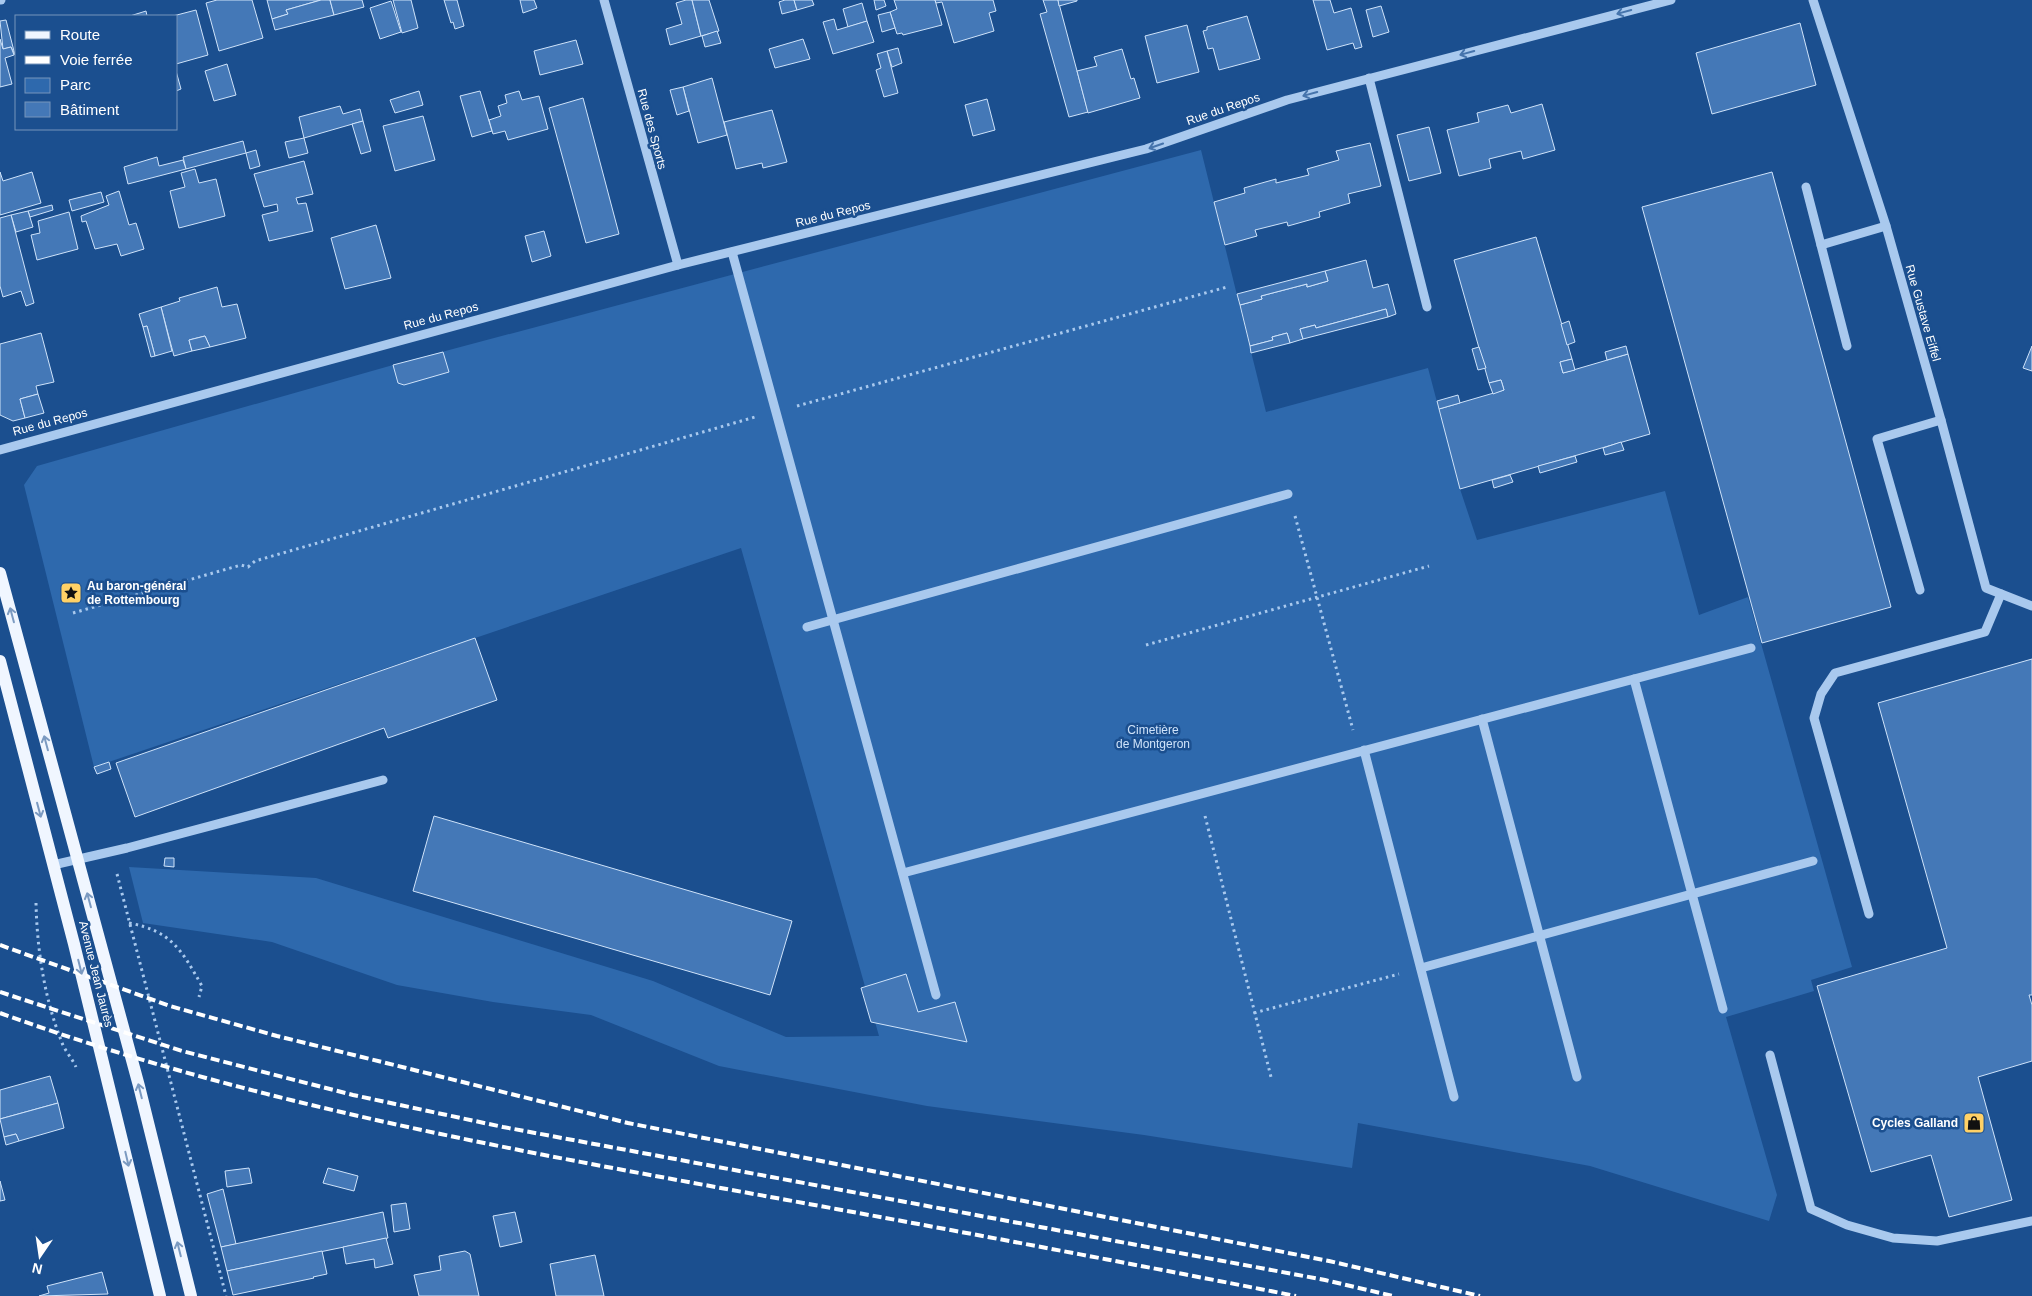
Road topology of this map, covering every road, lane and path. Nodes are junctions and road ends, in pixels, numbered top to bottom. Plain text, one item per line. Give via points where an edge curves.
1 (604, 0) edge
2 (1671, 0) edge
3 (1813, 0) edge
4 (1369, 78) junction
5 (1806, 186) dead end
6 (1886, 226) junction
7 (1821, 245) junction
8 (732, 252) junction
9 (678, 265) junction
10 (1227, 287) dead end
11 (1427, 307) dead end
12 (1847, 346) dead end
13 (777, 411) junction
14 (1941, 420) junction
15 (0, 450) edge
16 (1288, 494) joint
17 (1429, 566) dead end
18 (0, 573) edge
19 (1920, 590) dead end
20 (2002, 594) junction
21 (1317, 597) junction
22 (2032, 606) edge
23 (73, 613) dead end
24 (834, 619) junction
25 (807, 627) dead end
26 (1146, 645) dead end
27 (1751, 648) dead end
28 (0, 661) edge
29 (1634, 679) junction
30 (1482, 719) junction
31 (1364, 750) junction
32 (383, 780) dead end
33 (1200, 794) junction
34 (111, 852) junction
35 (77, 858) junction
36 (1813, 861) dead end
37 (53, 865) junction
38 (903, 873) junction
39 (1692, 894) junction
40 (1869, 914) dead end
41 (130, 923) junction
42 (1540, 936) junction
43 (1421, 968) junction
44 (936, 995) dead end
45 (199, 997) dead end
46 (1723, 1009) dead end
47 (1254, 1013) junction
48 (1770, 1055) dead end
49 (1271, 1077) dead end
50 (1577, 1077) dead end
51 (1454, 1097) dead end
52 (2032, 1221) edge
53 (160, 1296) edge
54 (191, 1296) edge
55 (226, 1296) edge

1 - 9 street, Rue des Sports
2 -> 4 street, Rue du Repos
3 - 6 street, Rue Gustave Eiffel
4 -> 8 street, Rue du Repos via 1287,100 1146,149
4 - 11 street
5 - 7 street
6 - 7 street
6 - 14 street, Rue Gustave Eiffel
7 - 12 street
8 - 9 street, Rue du Repos
8 - 13 street
9 - 15 street, Rue du Repos
10 - 13 path
13 - 23 path via 255,561 248,567 241,565
13 - 24 street
14 - 19 street via 1877,438
14 - 20 street, Rue Gustave Eiffel via 1986,588
16 - 21 path
16 - 24 street
17 - 21 path
35 -> 18 main road
20 - 22 street, Rue Gustave Eiffel
20 - 40 street via 1986,632 1835,673 1822,694 1814,718
21 - 26 path
21 - 31 path via 1354,735
24 - 25 street
24 - 38 street
27 - 29 street
28 -> 37 main road, Avenue Jean Jaurès
29 - 30 street
29 - 39 street
30 - 31 street
30 - 42 street
31 - 33 street
31 - 43 street
32 - 34 street
33 - 38 street
33 - 47 path
34 - 35 street
34 - 41 path
35 - 37 street
54 -> 35 main road via 139,1086
36 - 39 street
37 -> 53 main road, Avenue Jean Jaurès
38 - 44 street
39 - 42 street
39 - 46 street
41 - 45 path via 150,927 180,948 202,986
41 - 55 path
42 - 43 street
42 - 50 street
43 - 47 path
43 - 51 street
47 - 49 path
48 - 52 street via 1811,1209 1847,1225 1894,1238 1938,1242

